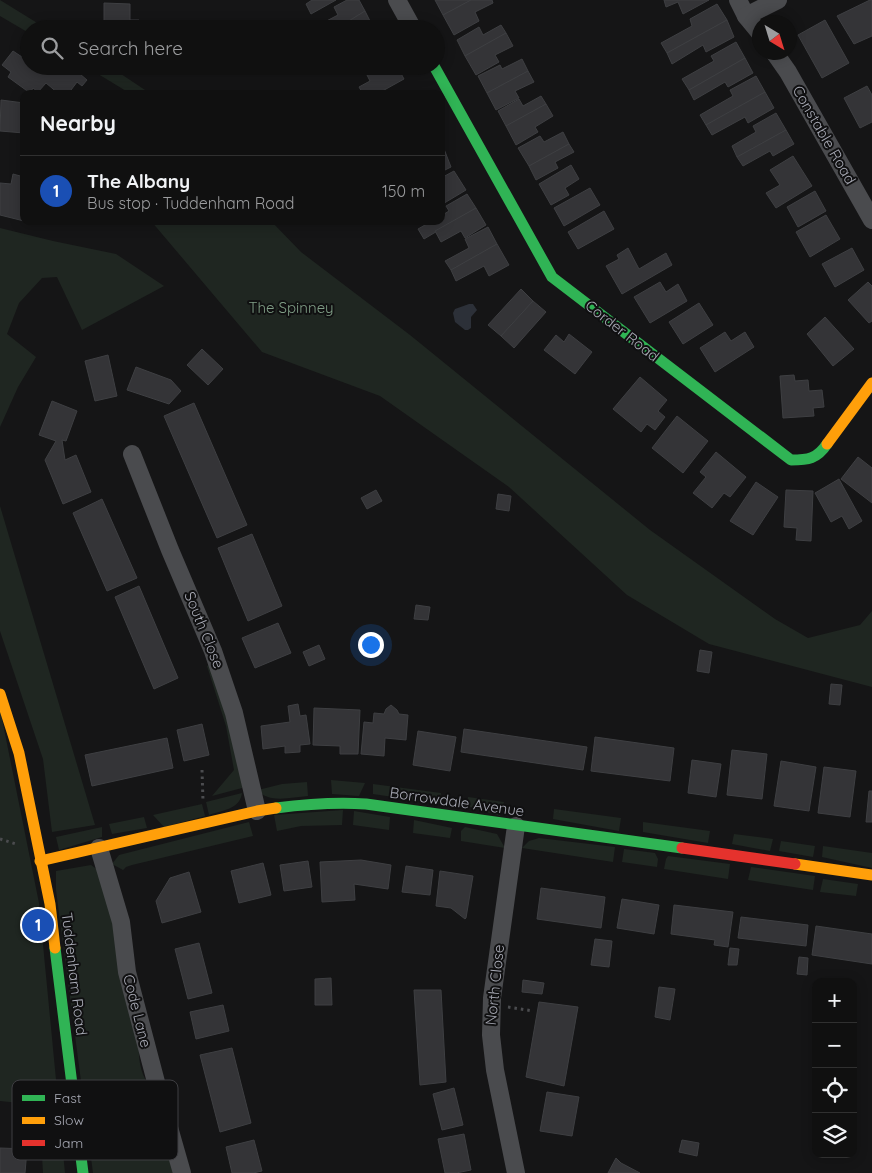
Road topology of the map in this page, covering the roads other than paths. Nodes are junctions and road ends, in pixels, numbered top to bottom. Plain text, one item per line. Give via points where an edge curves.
1 (397, 0) edge
2 (738, 0) edge
3 (778, 0) edge
4 (746, 16) junction
5 (408, 20) edge
6 (752, 24) edge
7 (780, 60) edge
8 (439, 75) edge
9 (872, 220) edge
10 (872, 383) edge
11 (132, 454) dead end
12 (0, 694) edge
13 (257, 811) junction
14 (516, 826) junction
15 (99, 848) junction
16 (40, 861) junction
17 (872, 876) edge
18 (72, 1080) edge
19 (156, 1080) edge
20 (178, 1159) edge
21 (82, 1160) edge
22 (84, 1173) edge
23 (182, 1173) edge
24 (516, 1173) edge

1 - 5 street
2 - 4 street
3 - 4 street
4 - 6 street
7 - 9 street, Constable Road
8 - 10 street, Corder Road via 552,277 791,460 809,460 824,449
11 - 13 street, South Close via 214,651 234,713
12 - 16 street, Tuddenham Road via 19,752
13 - 14 street, Borrowdale Avenue via 312,803 347,803
13 - 15 street, Borrowdale Avenue
14 - 17 street, Borrowdale Avenue
14 - 24 street, North Close via 492,998 490,1035
15 - 16 street, Borrowdale Avenue
15 - 19 street, Code Lane via 121,922 127,972
16 - 18 street, Tuddenham Road via 50,904
20 - 23 street, Code Lane
21 - 22 street, Tuddenham Road

